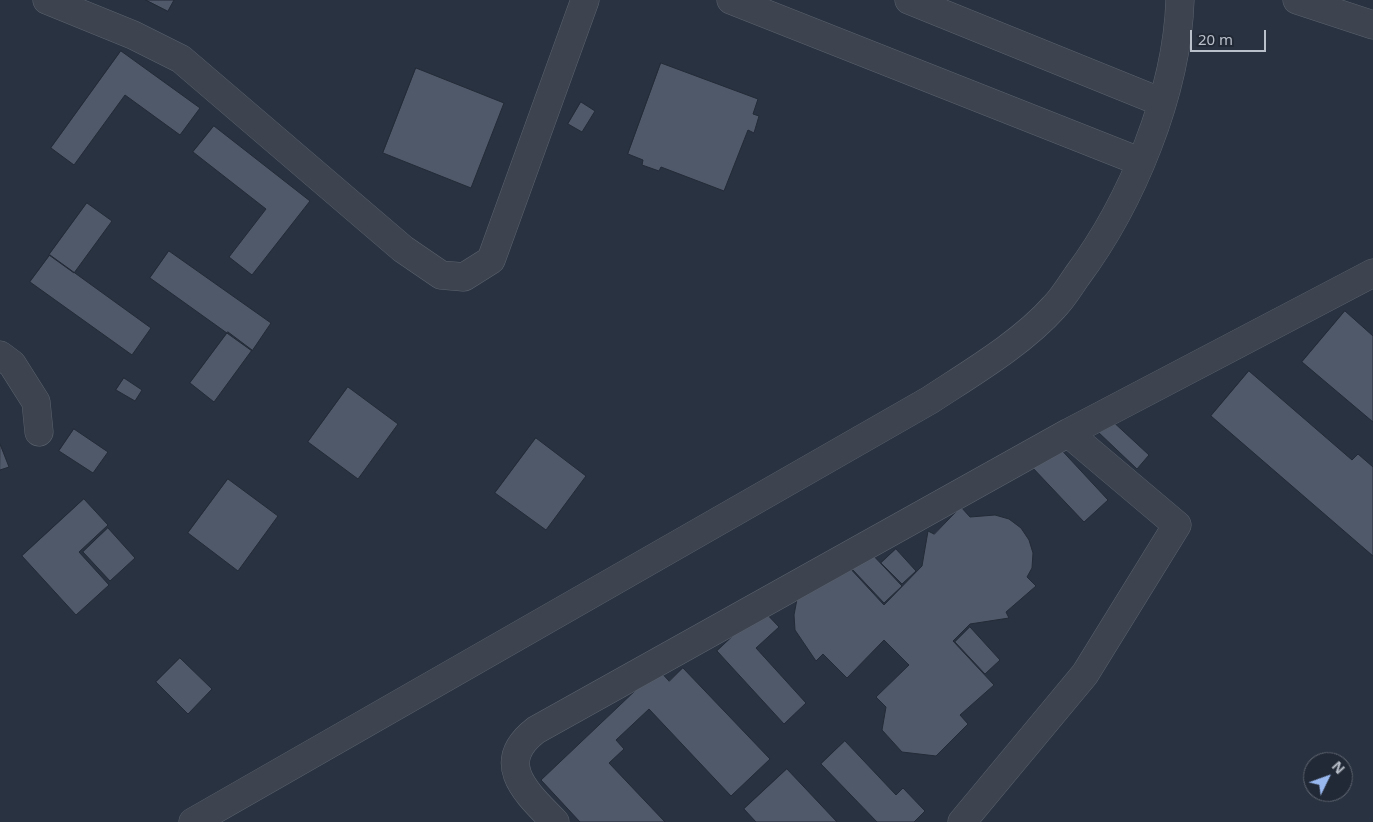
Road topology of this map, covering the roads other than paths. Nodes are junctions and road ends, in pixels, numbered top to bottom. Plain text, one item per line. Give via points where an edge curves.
1 (47, 0) edge
2 (585, 0) edge
3 (731, 0) edge
4 (909, 0) edge
5 (1180, 0) edge
6 (1297, 0) edge
7 (1373, 25) edge
8 (1161, 102) junction
9 (1141, 162) junction
10 (1373, 273) edge
11 (0, 355) edge
12 (39, 432) dead end
13 (1068, 433) junction
14 (193, 822) edge
15 (555, 822) edge
16 (962, 822) edge

1 - 2 street via 133,35 181,59 403,249 441,275 464,277 491,260
3 - 9 street
4 - 8 street
5 - 8 street via 1179,27
6 - 7 street
8 - 9 street
9 - 14 street via 1135,181 1099,246 1060,300 1001,353 930,400
10 - 13 street
11 - 12 street via 12,364 36,402
13 - 15 street via 536,730 519,748 516,774 521,786
13 - 16 street via 1177,525 1085,674

